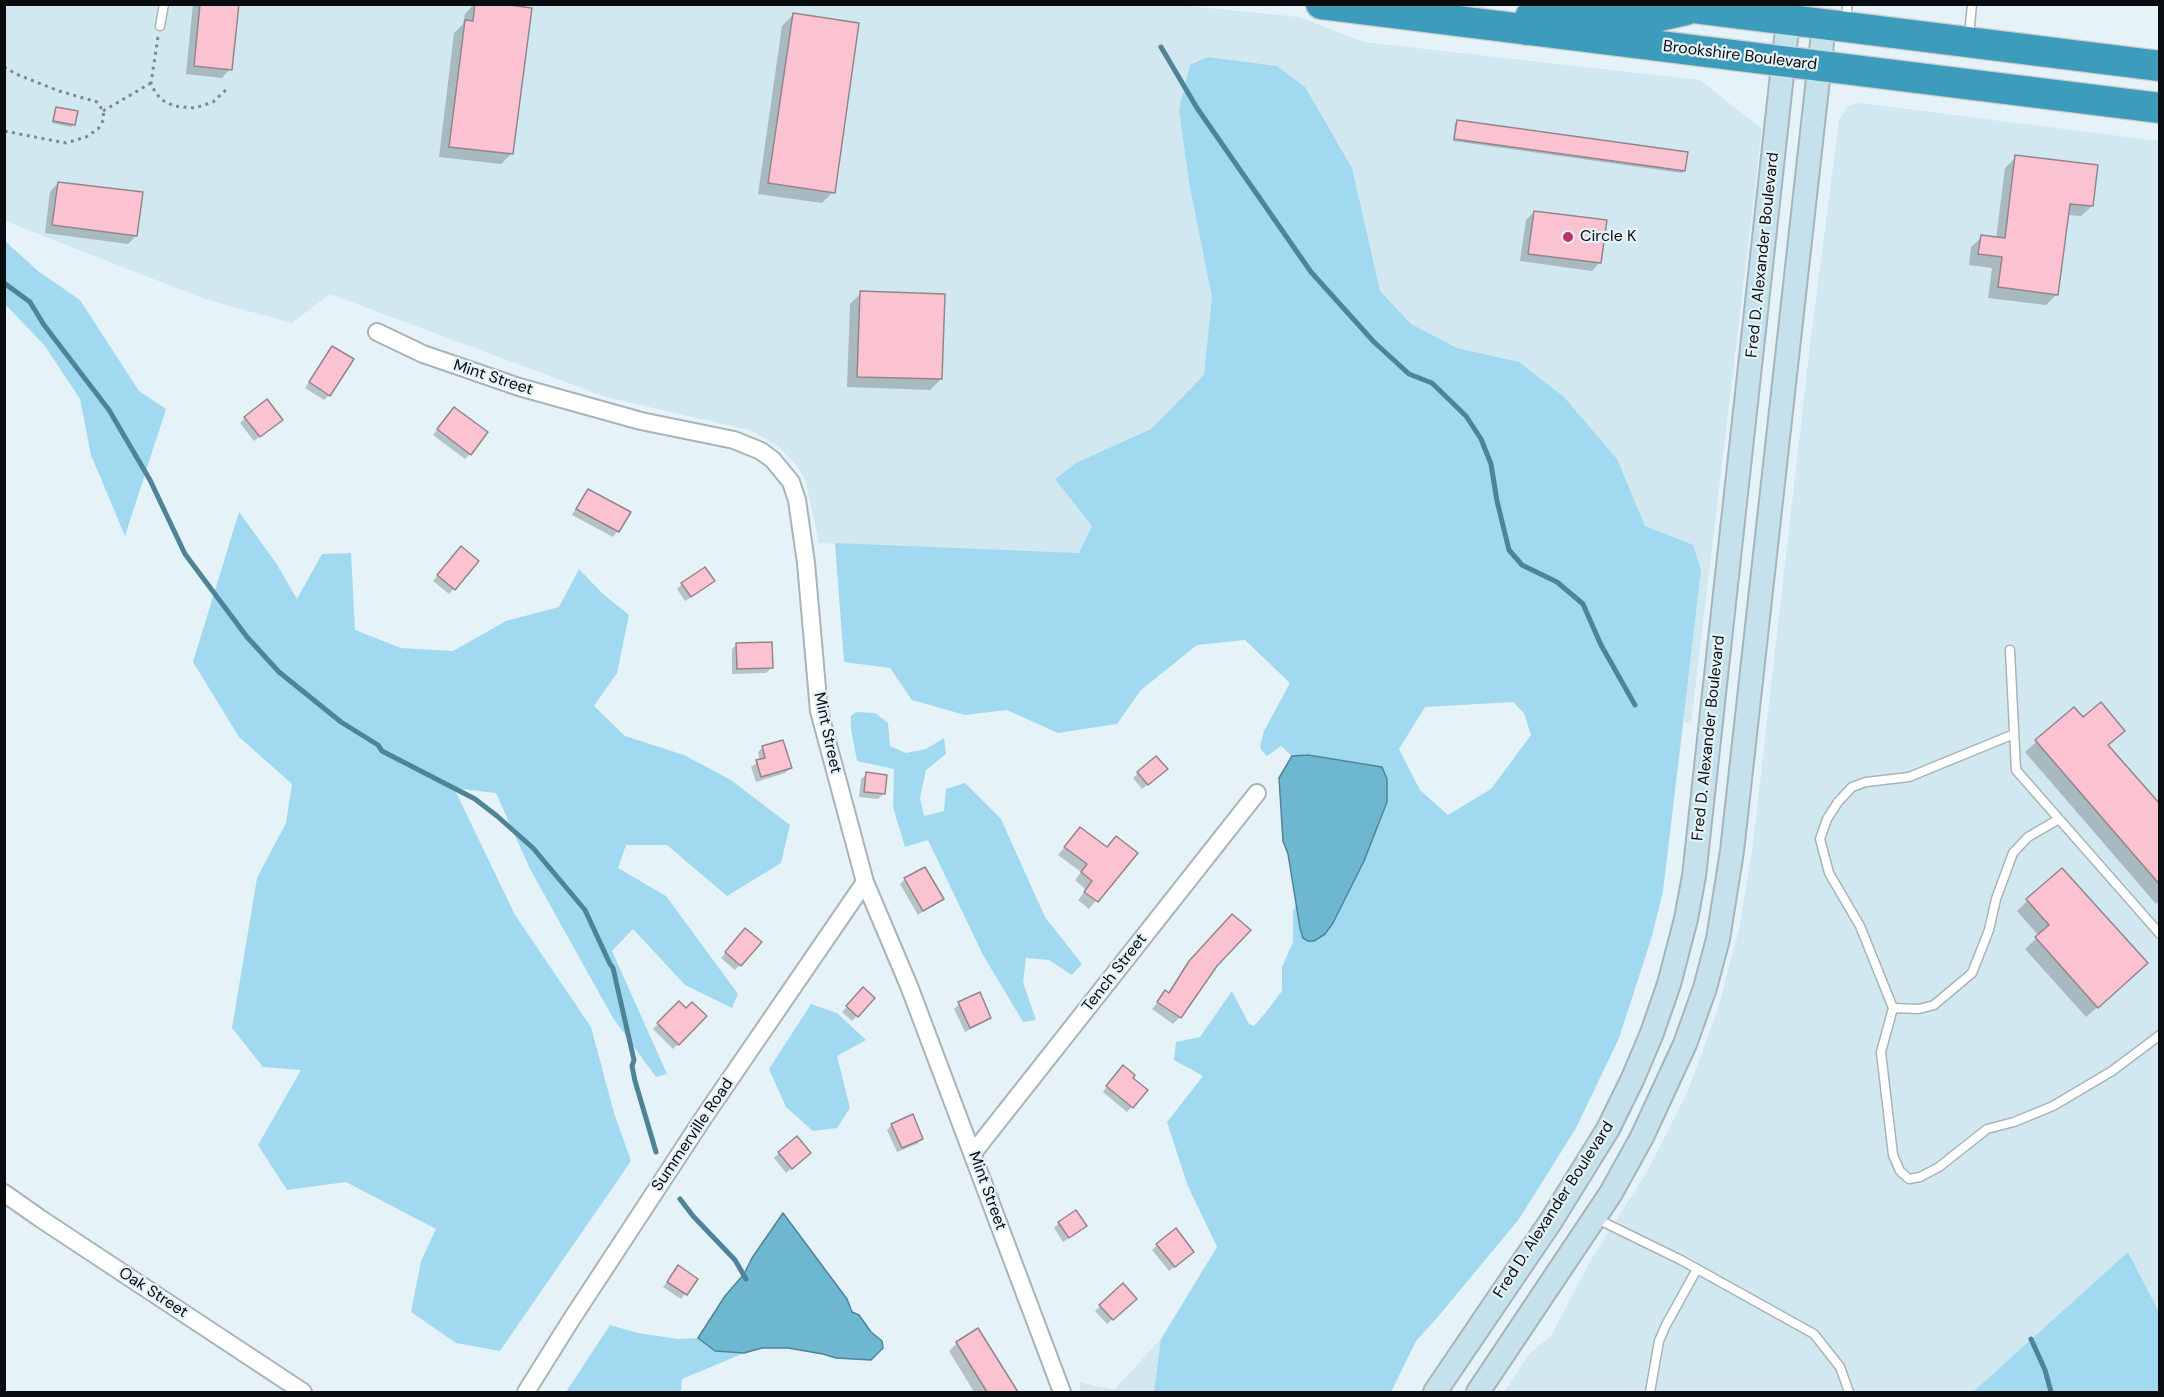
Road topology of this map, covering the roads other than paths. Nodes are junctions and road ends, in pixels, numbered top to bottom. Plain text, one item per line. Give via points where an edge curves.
1 (164, 4) edge
2 (1321, 4) edge
3 (1662, 4) edge
4 (1972, 4) edge
5 (1695, 9) junction
6 (1839, 19) edge
7 (1788, 20) junction
8 (160, 26) road end
9 (1526, 30) junction
10 (1969, 43) junction
11 (1784, 61) junction
12 (1819, 65) junction
13 (2160, 66) edge
14 (2160, 94) edge
15 (2080, 98) junction
16 (2160, 108) edge
17 (377, 332) dead end
18 (2010, 650) dead end
19 (2014, 734) junction
20 (1257, 793) dead end
21 (2059, 819) junction
22 (865, 882) junction
23 (2160, 934) edge
24 (1893, 1008) junction
25 (2160, 1035) edge
26 (973, 1153) junction
27 (4, 1193) edge
28 (1594, 1218) junction
29 (1696, 1269) junction
30 (1468, 1342) junction
31 (1498, 1361) junction
32 (303, 1392) edge
33 (526, 1392) edge
34 (1062, 1392) edge
35 (1435, 1392) edge
36 (1478, 1392) edge
37 (1650, 1392) edge
38 (1849, 1392) edge

1 - 8 lane
2 - 9 highway, Brookshire Boulevard
3 - 5 highway
4 - 10 lane
5 - 7 highway
5 - 9 highway via 1646,19 1588,9 1543,7 1530,17
6 - 7 highway
6 - 10 highway
6 - 12 main road, Fred D. Alexander Boulevard
7 - 11 main road, Fred D. Alexander Boulevard
9 - 11 highway, Brookshire Boulevard
10 - 13 highway
11 - 12 highway, Brookshire Boulevard
11 - 30 main road, Fred D. Alexander Boulevard via 1694,876 1686,919 1652,1033 1608,1130
12 - 15 highway, Brookshire Boulevard
12 - 28 main road, Fred D. Alexander Boulevard via 1725,902 1705,988 1685,1044 1642,1137
14 - 15 highway
15 - 16 highway, Brookshire Boulevard
17 - 22 street, Mint Street via 423,354 519,387 640,421 734,440 760,451 782,469 797,500 819,711
18 - 19 lane
19 - 21 lane via 2016,770
19 - 24 lane via 1909,777 1852,787 1827,819 1820,838 1829,873 1860,926
20 - 26 street, Tench Street
21 - 23 lane
21 - 24 lane via 2028,837 2013,853 1972,973 1934,1005
22 - 26 street, Mint Street
22 - 33 street, Summerville Road via 704,1117
24 - 25 lane via 1881,1052 1893,1155 1900,1171 1909,1179 1939,1167 1987,1130 2053,1106 2112,1071
26 - 34 street, Mint Street
27 - 32 street, Oak Street
28 - 29 lane
28 - 31 main road, Fred D. Alexander Boulevard
29 - 37 lane via 1659,1341
29 - 38 lane via 1814,1334 1840,1367
30 - 31 main road
30 - 35 main road, Fred D. Alexander Boulevard
31 - 36 main road, Fred D. Alexander Boulevard

